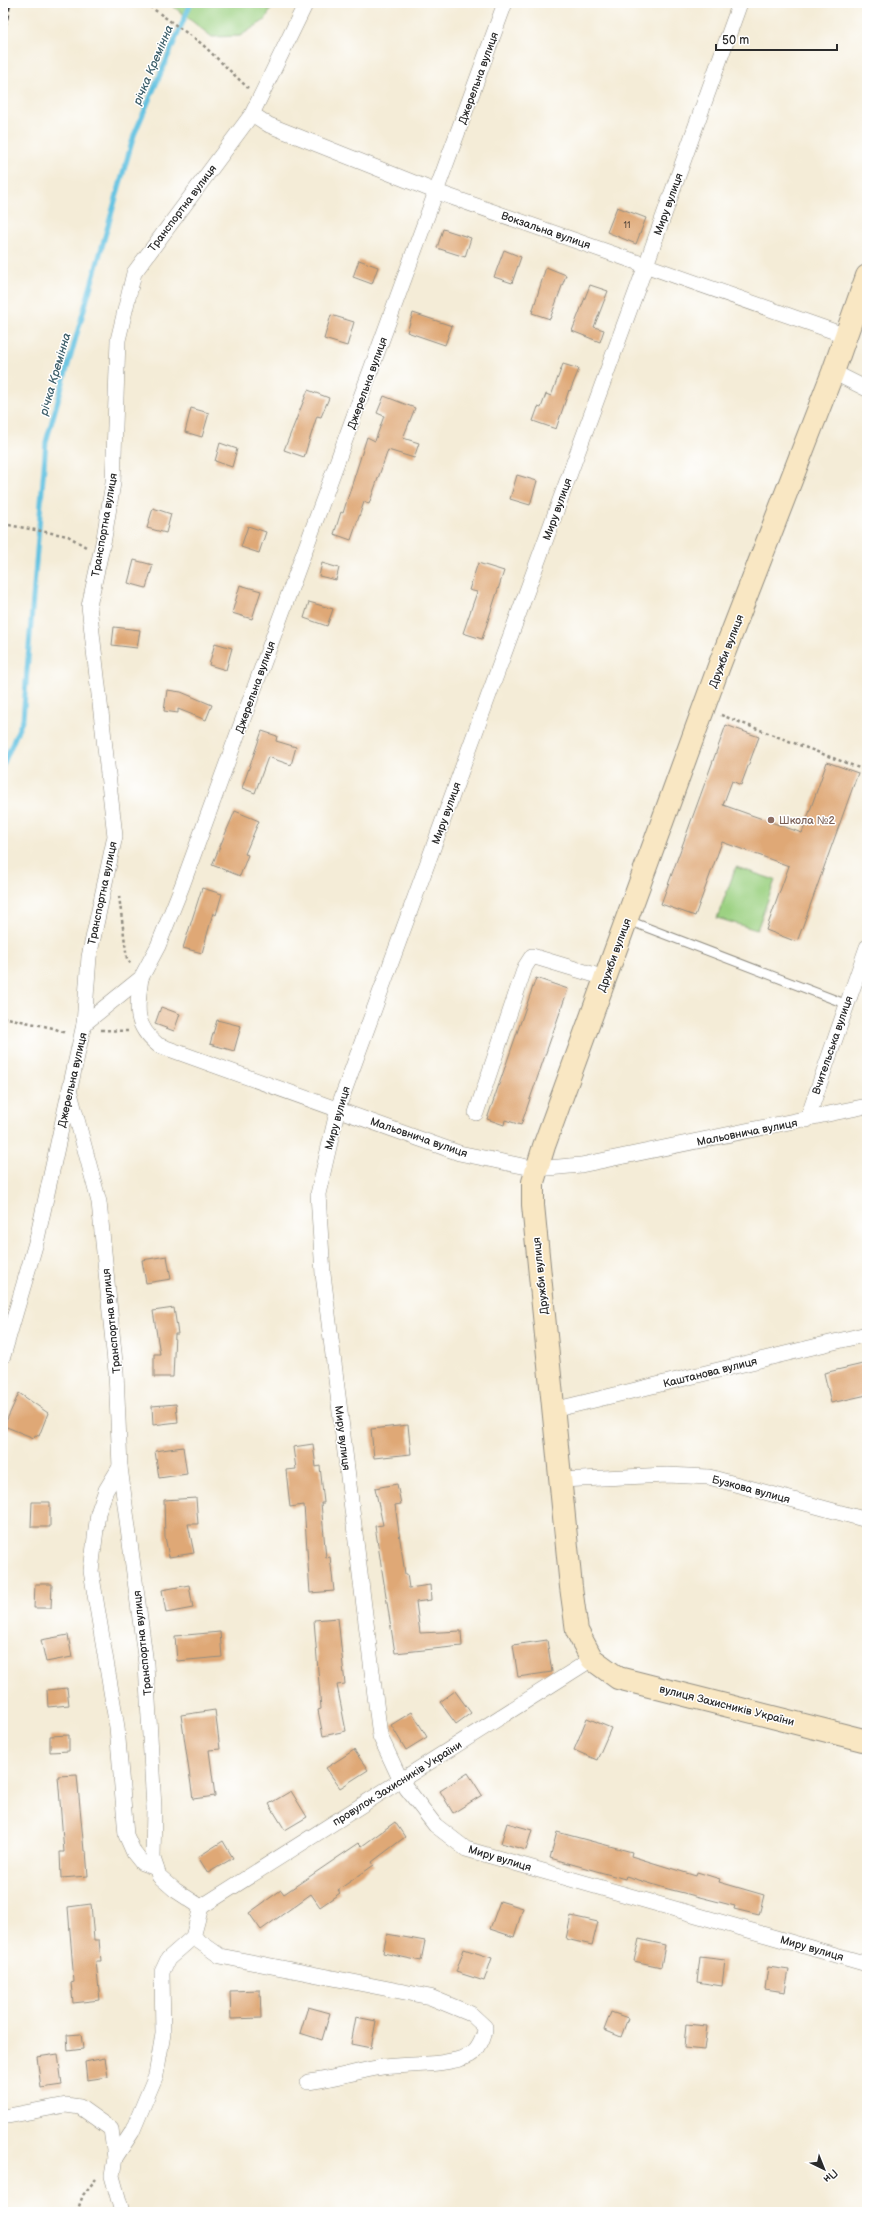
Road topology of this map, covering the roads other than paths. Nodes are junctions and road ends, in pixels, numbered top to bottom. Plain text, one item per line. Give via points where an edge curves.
1 (306, 3) edge
2 (505, 3) edge
3 (740, 3) edge
4 (252, 114) junction
5 (437, 192) junction
6 (646, 265) junction
7 (867, 276) edge
8 (844, 335) junction
9 (833, 372) junction
10 (867, 389) edge
11 (626, 920) junction
12 (867, 947) edge
13 (141, 978) junction
14 (605, 978) junction
15 (846, 1004) junction
16 (83, 1030) junction
17 (69, 1088) junction
18 (867, 1106) edge
19 (338, 1108) junction
20 (476, 1114) dead end
21 (806, 1120) junction
22 (537, 1169) junction
23 (867, 1334) edge
24 (3, 1356) edge
25 (553, 1410) junction
26 (120, 1468) junction
27 (560, 1480) junction
28 (867, 1520) edge
29 (592, 1660) junction
30 (867, 1741) edge
31 (402, 1781) junction
32 (156, 1868) junction
33 (201, 1907) junction
34 (193, 1936) junction
35 (867, 1964) edge
36 (308, 2082) dead end
37 (3, 2118) edge
38 (115, 2158) junction
39 (122, 2212) edge

1 - 4 street, Транспортна вулиця
2 - 5 street, Джерельна вулиця
3 - 6 street, Миру вулиця
4 - 5 street, Вокзальна вулиця via 269,125
4 - 16 street, Транспортна вулиця via 134,273 118,340 113,483 89,606 115,836 89,956
5 - 6 street, Вокзальна вулиця
5 - 13 street, Джерельна вулиця via 182,886 158,946
6 - 8 street, Вокзальна вулиця
6 - 19 street, Миру вулиця
7 - 8 street, Дружби вулиця
8 - 9 street, Дружби вулиця
9 - 10 street
9 - 11 street, Дружби вулиця
11 - 14 street, Дружби вулиця
11 - 15 lane
12 - 15 street, Вчительська вулиця
13 - 16 street, Джерельна вулиця
13 - 19 street, Мальовнича вулиця via 136,1009 147,1036 158,1045
14 - 20 street via 532,956 525,967
14 - 22 street, Дружби вулиця
15 - 21 street, Вчительська вулиця
16 - 17 street, Джерельна вулиця
17 - 24 street, Джерельна вулиця via 37,1239
17 - 26 street, Транспортна вулиця via 99,1202 116,1372
18 - 21 street, Мальовнича вулиця
19 - 22 street, Мальовнича вулиця via 459,1153
19 - 31 street, Миру вулиця via 318,1194 322,1274 380,1736
21 - 22 street, Мальовнича вулиця via 582,1166
22 - 25 street, Дружби вулиця via 533,1182 532,1205
23 - 25 street, Каштанова вулиця
25 - 27 street, Дружби вулиця
26 - 32 street, Транспортна вулиця via 146,1664 154,1808 153,1858
26 - 32 street via 106,1490 98,1513 91,1571 117,1727 126,1835 142,1863
27 - 28 street, Бузкова вулиця via 667,1475 709,1477
27 - 29 street, Дружби вулиця via 577,1631
29 - 30 street, вулиця Захисників України via 618,1678
29 - 31 street, провулок Захисників України
31 - 33 street, провулок Захисників України
31 - 35 street, Миру вулиця via 436,1825 466,1849
32 - 33 street, Транспортна вулиця via 164,1881
33 - 34 street
34 - 36 street via 220,1956 430,1998 471,2014 485,2027 485,2033 476,2051 469,2056 430,2064 380,2068
34 - 38 street via 168,1959 162,1972 163,2034 156,2075 132,2132
37 - 38 street via 66,2105 80,2107 111,2129
38 - 39 street via 112,2176

